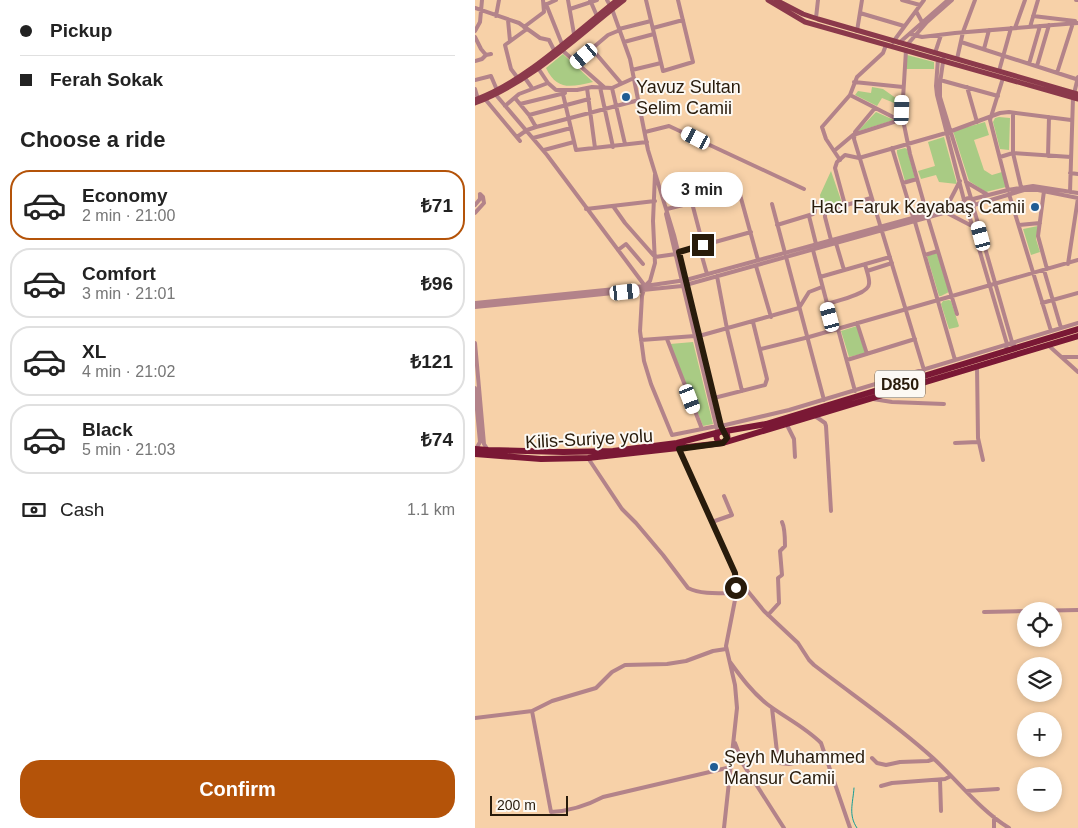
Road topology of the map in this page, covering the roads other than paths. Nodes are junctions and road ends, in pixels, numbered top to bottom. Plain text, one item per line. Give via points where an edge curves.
1 (482, 0) edge
2 (499, 0) edge
3 (556, 0) edge
4 (567, 0) edge
5 (597, 0) edge
6 (617, 0) edge
7 (624, 0) edge
8 (646, 0) edge
9 (678, 0) edge
10 (768, 0) edge
11 (776, 0) edge
12 (818, 0) edge
13 (862, 0) edge
14 (902, 0) edge
15 (924, 0) edge
16 (948, 0) edge
17 (952, 0) edge
18 (975, 0) edge
19 (1025, 0) edge
20 (1038, 0) edge
21 (591, 1) edge
22 (545, 3) edge
23 (610, 5) edge
24 (920, 5) junction
25 (475, 8) edge
26 (570, 9) junction
27 (482, 10) junction
28 (916, 11) junction
29 (860, 13) junction
30 (496, 16) junction
31 (597, 16) junction
32 (1033, 16) junction
33 (816, 18) junction
34 (508, 20) junction
35 (683, 20) junction
36 (651, 21) junction
37 (922, 22) junction
38 (1077, 22) edge
39 (1049, 25) junction
40 (904, 26) junction
41 (1040, 26) junction
42 (1030, 27) junction
43 (526, 28) junction
44 (653, 28) junction
45 (1013, 28) junction
46 (620, 30) junction
47 (989, 30) junction
48 (475, 31) edge
49 (857, 31) junction
50 (963, 32) junction
51 (575, 34) junction
52 (654, 34) junction
53 (913, 35) junction
54 (941, 35) junction
55 (475, 37) edge
56 (510, 41) junction
57 (624, 42) junction
58 (896, 42) junction
59 (961, 42) junction
60 (562, 44) junction
61 (886, 45) junction
62 (906, 48) junction
63 (592, 49) junction
64 (984, 49) junction
65 (554, 50) junction
66 (562, 50) junction
67 (491, 54) dead end
68 (486, 55) junction
69 (940, 56) junction
70 (1004, 56) junction
71 (957, 59) junction
72 (475, 61) edge
73 (576, 62) junction
74 (661, 64) junction
75 (1029, 64) junction
76 (1037, 66) junction
77 (538, 68) junction
78 (632, 70) junction
79 (999, 71) junction
80 (1057, 73) junction
81 (517, 78) junction
82 (525, 78) junction
83 (634, 78) junction
84 (1003, 78) junction
85 (1077, 78) edge
86 (475, 80) edge
87 (940, 80) junction
88 (548, 82) junction
89 (854, 82) junction
90 (621, 83) junction
91 (903, 87) junction
92 (967, 87) junction
93 (533, 88) junction
94 (587, 88) junction
95 (603, 88) junction
96 (612, 88) junction
97 (475, 89) edge
98 (496, 92) junction
99 (563, 92) junction
100 (850, 95) junction
101 (998, 96) junction
102 (1076, 96) edge
103 (515, 98) junction
104 (589, 99) junction
105 (476, 100) edge
106 (485, 100) junction
107 (639, 100) junction
108 (520, 104) junction
109 (567, 105) junction
110 (505, 106) junction
111 (617, 106) junction
112 (875, 108) junction
113 (606, 110) junction
114 (591, 112) junction
115 (1013, 113) junction
116 (529, 115) junction
117 (991, 117) junction
118 (1049, 117) junction
119 (569, 118) junction
120 (903, 119) junction
121 (1071, 120) junction
122 (977, 122) junction
123 (536, 127) junction
124 (571, 128) junction
125 (1071, 128) junction
126 (1078, 128) edge
127 (527, 130) junction
128 (645, 132) junction
129 (948, 132) junction
130 (853, 135) junction
131 (517, 137) junction
132 (533, 138) junction
133 (520, 141) dead end
134 (574, 142) junction
135 (647, 142) junction
136 (908, 143) junction
137 (625, 144) junction
138 (613, 147) junction
139 (595, 148) junction
140 (892, 148) junction
141 (543, 150) junction
142 (834, 151) junction
143 (1013, 153) junction
144 (1048, 156) junction
145 (1000, 157) junction
146 (1071, 157) junction
147 (859, 158) junction
148 (840, 160) junction
149 (655, 172) junction
150 (1070, 173) junction
151 (1078, 174) edge
152 (917, 179) junction
153 (959, 181) junction
154 (966, 182) junction
155 (903, 184) junction
156 (1021, 187) junction
157 (804, 189) dead end
158 (1043, 191) junction
159 (1009, 192) junction
160 (1070, 192) junction
161 (1078, 193) edge
162 (663, 195) junction
163 (988, 195) junction
164 (871, 198) junction
165 (1078, 198) edge
166 (972, 199) junction
167 (655, 201) junction
168 (815, 202) dead end
169 (692, 203) junction
170 (772, 204) dead end
171 (965, 204) junction
172 (475, 205) edge
173 (973, 205) junction
174 (613, 206) junction
175 (845, 206) junction
176 (587, 209) junction
177 (667, 209) junction
178 (946, 210) junction
179 (475, 213) edge
180 (809, 216) junction
181 (927, 216) junction
182 (914, 219) junction
183 (1040, 223) junction
184 (777, 225) junction
185 (1019, 225) junction
186 (972, 226) junction
187 (881, 228) junction
188 (751, 232) junction
189 (831, 240) junction
190 (836, 243) junction
191 (817, 244) junction
192 (701, 246) junction
193 (618, 250) junction
194 (813, 250) junction
195 (938, 251) junction
196 (677, 253) junction
197 (785, 255) junction
198 (925, 255) junction
199 (890, 256) junction
200 (655, 257) junction
201 (758, 260) junction
202 (1078, 260) edge
203 (643, 264) dead end
204 (865, 264) junction
205 (892, 264) junction
206 (1068, 264) junction
207 (756, 266) junction
208 (844, 270) junction
209 (1045, 270) junction
210 (867, 271) junction
211 (1034, 273) junction
212 (707, 274) junction
213 (717, 276) junction
214 (820, 277) junction
215 (684, 280) junction
216 (993, 285) junction
217 (685, 286) junction
218 (822, 287) junction
219 (644, 288) junction
220 (1078, 293) edge
221 (951, 297) junction
222 (938, 300) junction
223 (1053, 300) junction
224 (475, 302) edge
225 (1043, 303) junction
226 (827, 304) junction
227 (475, 307) edge
228 (799, 308) junction
229 (907, 310) junction
230 (957, 314) dead end
231 (771, 317) junction
232 (753, 322) junction
233 (857, 323) junction
234 (1078, 323) edge
235 (1061, 328) junction
236 (727, 329) junction
237 (836, 329) junction
238 (1078, 329) edge
239 (1051, 331) junction
240 (697, 336) junction
241 (1078, 336) edge
242 (807, 337) junction
243 (667, 339) junction
244 (915, 339) junction
245 (641, 340) junction
246 (475, 344) edge
247 (1007, 344) junction
248 (1014, 345) junction
249 (1048, 345) junction
250 (761, 349) junction
251 (1006, 352) junction
252 (867, 354) junction
253 (1062, 357) junction
254 (1078, 357) edge
255 (847, 360) junction
256 (955, 360) junction
257 (977, 366) junction
258 (923, 370) junction
259 (1078, 372) edge
260 (475, 388) edge
261 (742, 391) junction
262 (855, 391) junction
263 (714, 398) junction
264 (869, 398) junction
265 (824, 400) junction
266 (944, 404) dead end
267 (813, 415) junction
268 (786, 423) junction
269 (702, 429) junction
270 (720, 431) junction
271 (978, 442) junction
272 (723, 443) junction
273 (955, 443) dead end
274 (475, 449) edge
275 (679, 449) junction
276 (488, 450) junction
277 (475, 454) edge
278 (795, 457) dead end
279 (588, 458) junction
280 (983, 460) dead end
281 (724, 496) dead end
282 (831, 511) dead end
283 (712, 522) junction
284 (782, 522) dead end
285 (735, 573) junction
286 (736, 593) junction
287 (1078, 610) edge
288 (984, 612) dead end
289 (768, 615) junction
290 (726, 649) junction
291 (728, 658) junction
292 (772, 708) junction
293 (532, 711) junction
294 (475, 718) edge
295 (734, 741) junction
296 (826, 756) junction
297 (872, 758) dead end
298 (934, 759) junction
299 (731, 767) junction
300 (951, 776) junction
301 (940, 780) junction
302 (881, 786) dead end
303 (997, 789) dead end
304 (966, 791) junction
305 (941, 811) dead end
306 (994, 817) junction
307 (723, 828) edge
308 (784, 828) edge
309 (850, 828) edge
310 (994, 828) edge
311 (1009, 828) edge

1 - 27 street
2 - 30 street
3 - 22 street
4 - 26 street
5 - 21 street
6 - 23 main road
7 - 23 main road
8 - 36 street
9 - 35 street
10 - 61 main road via 805,22
11 - 33 main road
12 - 33 street
13 - 29 street
14 - 24 street
15 - 24 street
16 - 37 street
17 - 53 street
18 - 50 street
19 - 45 street
20 - 32 street
21 - 26 street
21 - 31 street
22 - 43 street via 544,12
22 - 60 street
23 - 31 main road
23 - 46 street
23 - 66 main road
24 - 28 street
25 - 27 street
26 - 51 street
27 - 30 street
27 - 48 street
28 - 37 street
28 - 40 street
29 - 40 street
29 - 49 street
30 - 34 street
31 - 51 main road
32 - 38 street
32 - 42 street
33 - 49 main road
34 - 43 street
34 - 56 street
35 - 44 street
35 - 74 street via 693,62 663,71
36 - 44 street
36 - 46 street
37 - 53 street
38 - 39 street
38 - 80 street
39 - 41 street
39 - 76 street
40 - 58 street
41 - 42 street
41 - 75 street
42 - 45 street
43 - 56 street
43 - 65 street via 549,40
44 - 52 street
45 - 47 street
45 - 70 street
46 - 57 street
46 - 63 street
47 - 50 street
47 - 64 street
49 - 58 main road
50 - 54 street
50 - 59 street
51 - 60 main road
52 - 57 street
52 - 74 street
53 - 54 street via 922,38
53 - 58 street
53 - 62 street
54 - 69 street
55 - 68 street
56 - 81 street via 505,45 511,69
57 - 78 street
58 - 62 main road
59 - 64 street
59 - 71 street
60 - 65 main road
61 - 62 main road
61 - 89 street via 883,53
62 - 69 main road
62 - 91 street
63 - 73 street
63 - 90 street
64 - 70 street
65 - 81 main road
66 - 73 street
66 - 77 main road
67 - 68 street
68 - 72 street
69 - 71 main road
69 - 84 main road
69 - 87 street
69 - 129 street via 936,86
70 - 75 street
70 - 79 street
71 - 79 main road
73 - 95 street
74 - 78 street
75 - 76 street
76 - 80 street
77 - 82 main road
77 - 88 street
78 - 83 street
79 - 102 main road
80 - 85 street
81 - 98 main road
82 - 93 street
82 - 98 main road
83 - 90 street
83 - 107 street
84 - 101 street
84 - 102 main road
85 - 102 street
86 - 98 street via 491,76
87 - 92 street
87 - 129 street via 940,97
88 - 93 street
88 - 99 street
89 - 91 street
89 - 100 street
90 - 96 street
91 - 120 street
92 - 101 street
92 - 122 street
93 - 103 street
94 - 95 street
94 - 99 street
94 - 104 street
95 - 96 street
95 - 113 street
96 - 111 street
97 - 105 street
98 - 105 main road
98 - 106 main road
98 - 110 street
99 - 108 street
99 - 109 street
100 - 112 street
100 - 142 street via 822,127
101 - 117 street
102 - 121 street
103 - 108 street
103 - 110 street
104 - 109 street
104 - 114 street
105 - 106 main road
106 - 131 street
107 - 111 street
107 - 128 street
108 - 116 street
109 - 116 street
109 - 119 street
110 - 127 street
111 - 113 street
111 - 137 street
112 - 120 street
112 - 130 street
113 - 114 street
113 - 138 street
114 - 119 street
114 - 139 street
115 - 117 street
115 - 118 street
115 - 143 street
116 - 123 street
117 - 122 street
117 - 145 street
118 - 121 street
118 - 144 street
119 - 123 street
119 - 124 street
120 - 130 street
120 - 136 street
121 - 125 street
122 - 129 street
123 - 127 street
124 - 132 street
124 - 134 street
125 - 126 street
125 - 146 street
127 - 131 street
127 - 132 street
128 - 135 street
128 - 157 street via 669,126
129 - 136 street
129 - 153 street
129 - 154 street
130 - 142 street
130 - 147 street
131 - 133 street
132 - 141 street
134 - 139 street via 576,150
134 - 141 street
135 - 137 street
135 - 149 street
136 - 140 street
136 - 152 street
137 - 138 street
138 - 139 street
140 - 147 street
140 - 155 street
141 - 176 street
142 - 148 street
143 - 144 street
143 - 145 street
143 - 156 street
144 - 146 street
145 - 159 street
146 - 150 street
147 - 148 street via 845,155
147 - 164 street
148 - 175 street via 835,168
149 - 162 street
149 - 167 street
150 - 151 street
150 - 160 street
152 - 155 street
152 - 181 street
153 - 171 street
153 - 178 street
154 - 163 street
154 - 166 street
155 - 182 street
156 - 159 street
156 - 160 street via 1043,186
158 - 159 street
158 - 165 street
158 - 183 street
159 - 163 street
159 - 173 street
159 - 185 street
160 - 161 street
162 - 177 street
162 - 196 street
163 - 166 street
164 - 175 street
164 - 187 street
165 - 206 street
166 - 171 street via 967,198
166 - 173 street
167 - 174 street
167 - 200 street
168 - 180 street via 815,212
169 - 177 street
169 - 188 street via 739,191
169 - 192 street
170 - 184 street
171 - 173 street
171 - 178 street
171 - 186 street
172 - 179 street via 480,194 484,203
173 - 216 street
174 - 176 street
174 - 200 street
175 - 189 street via 825,211
176 - 193 street
177 - 196 street
178 - 181 street
178 - 186 street
180 - 184 street
180 - 191 street
181 - 182 street
181 - 195 street
182 - 187 street
182 - 198 street
183 - 185 street
183 - 209 street via 1038,240
184 - 197 street
185 - 211 street
186 - 216 street
187 - 189 street
187 - 190 street
187 - 199 street
188 - 192 street
188 - 201 street
189 - 191 street
190 - 194 street
190 - 208 street
191 - 197 street
192 - 196 street
192 - 212 street
193 - 203 street via 626,244
193 - 219 street
194 - 197 street
194 - 214 street
195 - 198 street
195 - 221 street
196 - 200 street
196 - 215 street
197 - 201 street
197 - 207 street
197 - 228 street
198 - 222 street
199 - 204 street
199 - 205 street
200 - 219 street via 652,276
201 - 212 street
202 - 206 street
204 - 208 street
204 - 210 street
205 - 210 street
205 - 229 street
206 - 209 street
207 - 213 street
207 - 231 street
208 - 214 street
209 - 211 street
209 - 223 street
210 - 226 street via 869,284 865,291
211 - 216 street
211 - 225 street
212 - 215 street
213 - 217 street
213 - 236 street
214 - 218 street
215 - 217 street
215 - 219 street
216 - 221 street
216 - 247 street
216 - 248 street
217 - 219 street
217 - 240 street
218 - 226 street
218 - 228 street via 809,292
219 - 224 street
219 - 227 street
219 - 245 street
220 - 223 street
221 - 222 street
221 - 230 street
222 - 229 street
222 - 256 street
223 - 225 street
223 - 235 street
225 - 239 street
226 - 237 street
228 - 231 street
228 - 242 street
229 - 233 street
229 - 244 street
231 - 232 street
232 - 236 street
232 - 250 street
233 - 237 street
233 - 252 street
234 - 235 street
235 - 239 street
236 - 240 street
236 - 261 street
237 - 242 street
237 - 255 street
238 - 248 highway, D850
239 - 248 street
240 - 243 street
240 - 263 street
240 - 270 street
241 - 249 highway, Kilis-Suriye yolu / D850
242 - 250 street
242 - 265 street
243 - 245 street
243 - 269 street
244 - 252 street
244 - 258 street
245 - 269 street via 651,384 672,435
246 - 276 street via 484,444
247 - 248 street
247 - 251 street
247 - 256 street
248 - 251 highway, D850
249 - 253 street
249 - 257 highway, Kilis-Suriye yolu / D850
250 - 261 street via 767,383
251 - 270 highway, D850 via 775,421
252 - 255 street
253 - 254 street
253 - 259 street
255 - 262 street
256 - 258 street
257 - 264 highway, Kilis-Suriye yolu / D850
257 - 271 street
258 - 262 street
260 - 274 street via 480,442
261 - 263 street
262 - 265 street
263 - 270 street
264 - 266 street
264 - 267 highway, Kilis-Suriye yolu / D850
265 - 270 street
267 - 268 highway, Kilis-Suriye yolu / D850
267 - 282 street via 826,426
268 - 272 highway, Kilis-Suriye yolu / D850
268 - 278 street via 794,439
269 - 270 street
270 - 272 highway via 717,441
270 - 276 highway, D850 via 677,443 613,451
271 - 273 street
271 - 280 street
272 - 275 highway, Kilis-Suriye yolu / D850
274 - 276 highway, D850
275 - 279 highway, Kilis-Suriye yolu / D850
275 - 283 street
277 - 279 highway, Kilis-Suriye yolu / D850 via 541,459
279 - 286 street via 622,509 688,588
281 - 283 street via 732,515
283 - 285 street
284 - 289 street via 785,546 780,550 779,604
285 - 286 street
285 - 289 street
286 - 290 street
287 - 288 street
289 - 298 street via 814,665
290 - 291 street
290 - 293 street via 686,661 625,665 612,672 596,688 552,701
291 - 292 street via 752,690
291 - 295 street via 737,698
292 - 296 street via 821,743
292 - 296 street via 779,763
293 - 294 street
293 - 299 street via 551,812
295 - 299 street
295 - 308 street via 743,764
296 - 309 street
297 - 298 street via 886,765
298 - 300 street
299 - 307 street
300 - 301 street
300 - 304 street
301 - 302 street
301 - 305 street
303 - 304 street
304 - 306 street
306 - 310 street
306 - 311 street

